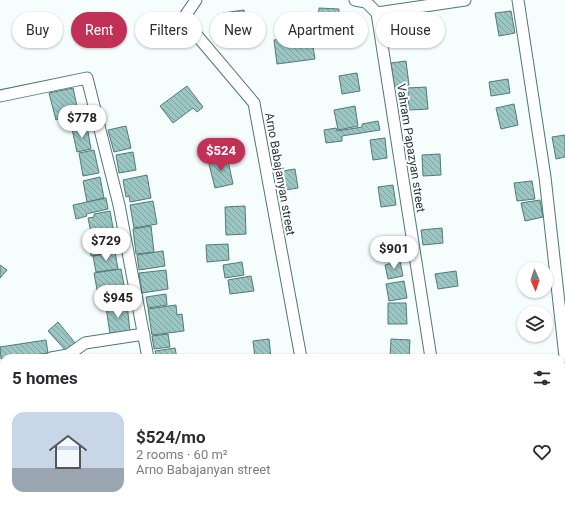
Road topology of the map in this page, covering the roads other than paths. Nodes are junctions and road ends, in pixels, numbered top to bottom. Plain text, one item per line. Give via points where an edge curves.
1 (196, 0) edge
2 (355, 0) edge
3 (465, 0) edge
4 (518, 0) edge
5 (376, 12) edge
6 (384, 12) edge
7 (382, 48) edge
8 (0, 96) edge
9 (144, 334) junction
10 (69, 354) edge
11 (147, 354) edge
12 (300, 354) edge
13 (429, 354) edge
14 (565, 354) edge

1 - 12 street, Arno Babajanyan street via 183,20 254,103
2 - 5 street via 366,2
3 - 6 street
4 - 14 street via 544,177
7 - 13 street, Vahram Papazyan street
8 - 9 street via 88,78 119,205
9 - 10 street via 85,343
9 - 11 street

